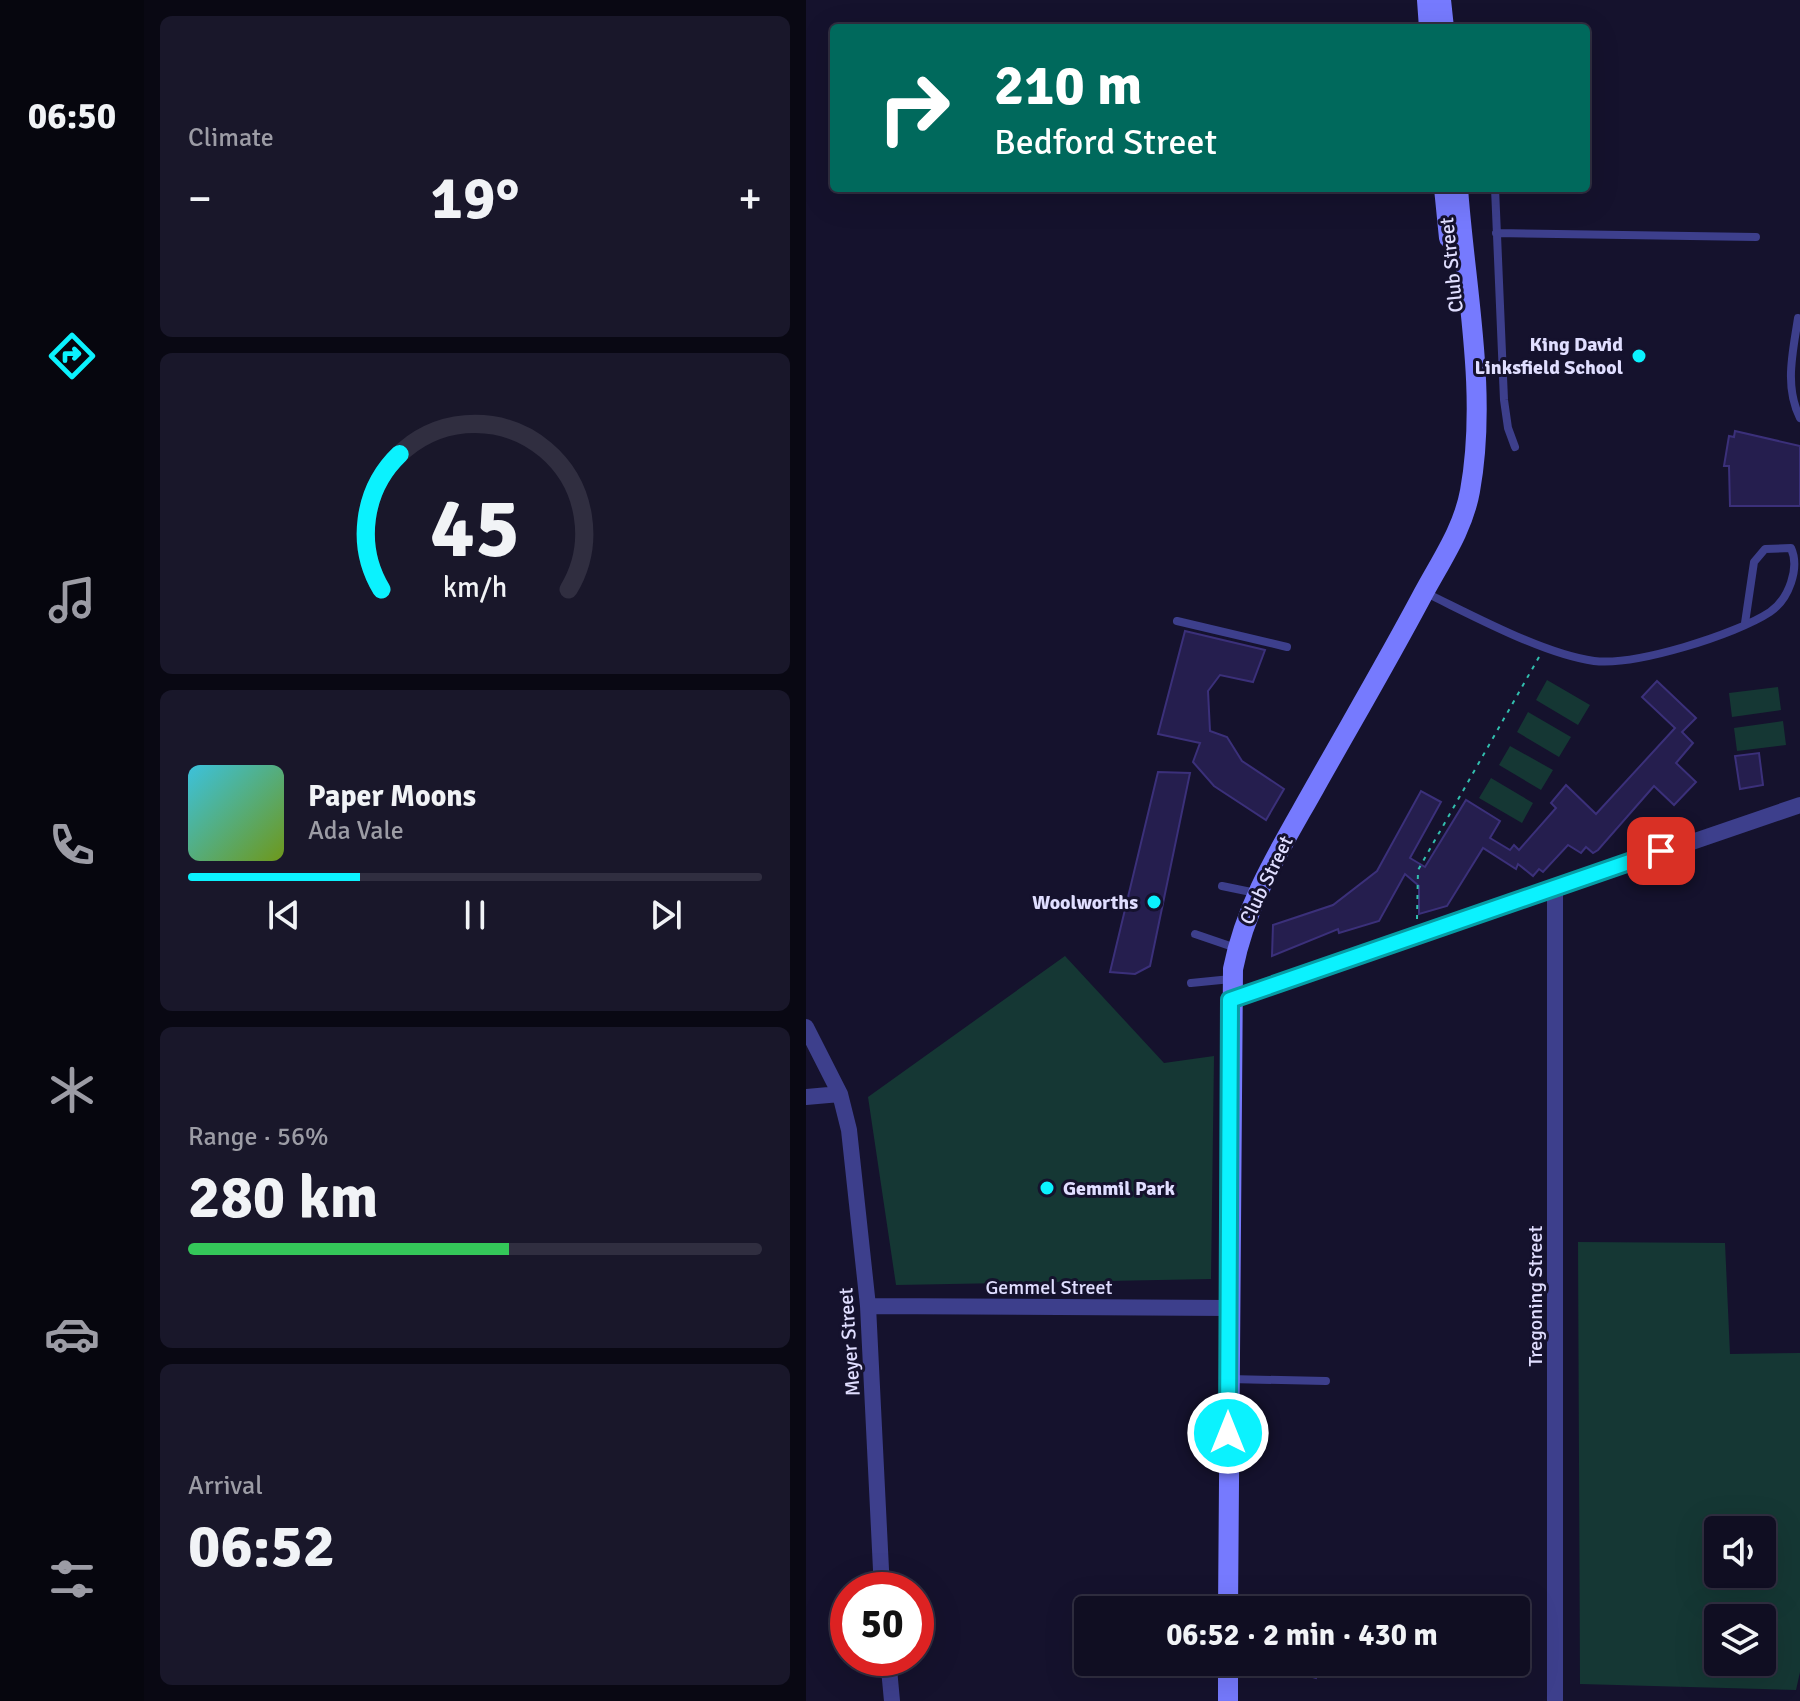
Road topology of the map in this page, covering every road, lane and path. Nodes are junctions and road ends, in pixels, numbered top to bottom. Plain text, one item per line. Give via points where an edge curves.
1 (1427, 0) edge
2 (1441, 0) edge
3 (1429, 24) edge
4 (1444, 24) edge
5 (1444, 192) edge
6 (1458, 192) edge
7 (1495, 192) edge
8 (1496, 233) junction
9 (1756, 237) dead end
10 (1798, 318) dead end
11 (1800, 418) edge
12 (1474, 435) junction
13 (1515, 447) dead end
14 (1424, 592) junction
15 (1177, 621) dead end
16 (1745, 623) junction
17 (1545, 646) junction
18 (1287, 647) dead end
19 (1800, 805) edge
20 (1222, 886) dead end
21 (1555, 890) junction
22 (1257, 893) junction
23 (1195, 934) dead end
24 (1416, 936) junction
25 (1237, 948) junction
26 (1191, 983) dead end
27 (1231, 990) junction
28 (806, 1027) edge
29 (840, 1094) junction
30 (806, 1097) edge
31 (868, 1306) junction
32 (1229, 1308) junction
33 (1228, 1379) junction
34 (1326, 1381) dead end
35 (881, 1572) edge
36 (1228, 1596) edge
37 (890, 1676) edge
38 (1228, 1676) edge
39 (892, 1701) edge
40 (1228, 1701) edge
41 (1555, 1701) edge

1 - 3 main road
2 - 4 main road
5 - 12 main road, Club Street via 1464,410
6 - 12 main road, Club Street via 1476,385
7 - 8 lane
8 - 9 lane
8 - 13 lane via 1504,400
10 - 11 lane via 1790,375 1792,402
12 - 14 main road, Club Street via 1464,512
14 - 17 lane
14 - 22 main road, Club Street
15 - 18 lane
16 - 16 lane via 1771,611 1785,596 1795,574 1791,548 1765,549 1754,562
16 - 17 lane via 1694,644 1611,661 1578,658
17 - 24 path via 1418,870
19 - 21 street
20 - 22 lane
21 - 24 street
21 - 41 street, Tregoning Street
22 - 25 main road, Club Street
23 - 25 lane
24 - 27 street
25 - 27 main road, Club Street
26 - 27 lane
27 - 32 main road, Club Street
28 - 29 street, Meyer Street
29 - 30 street
29 - 31 street, Meyer Street via 849,1130
31 - 32 street, Gemmel Street
31 - 35 street, Meyer Street
32 - 33 main road, Club Street
33 - 34 lane
33 - 36 main road, Club Street
37 - 39 street
38 - 40 main road

